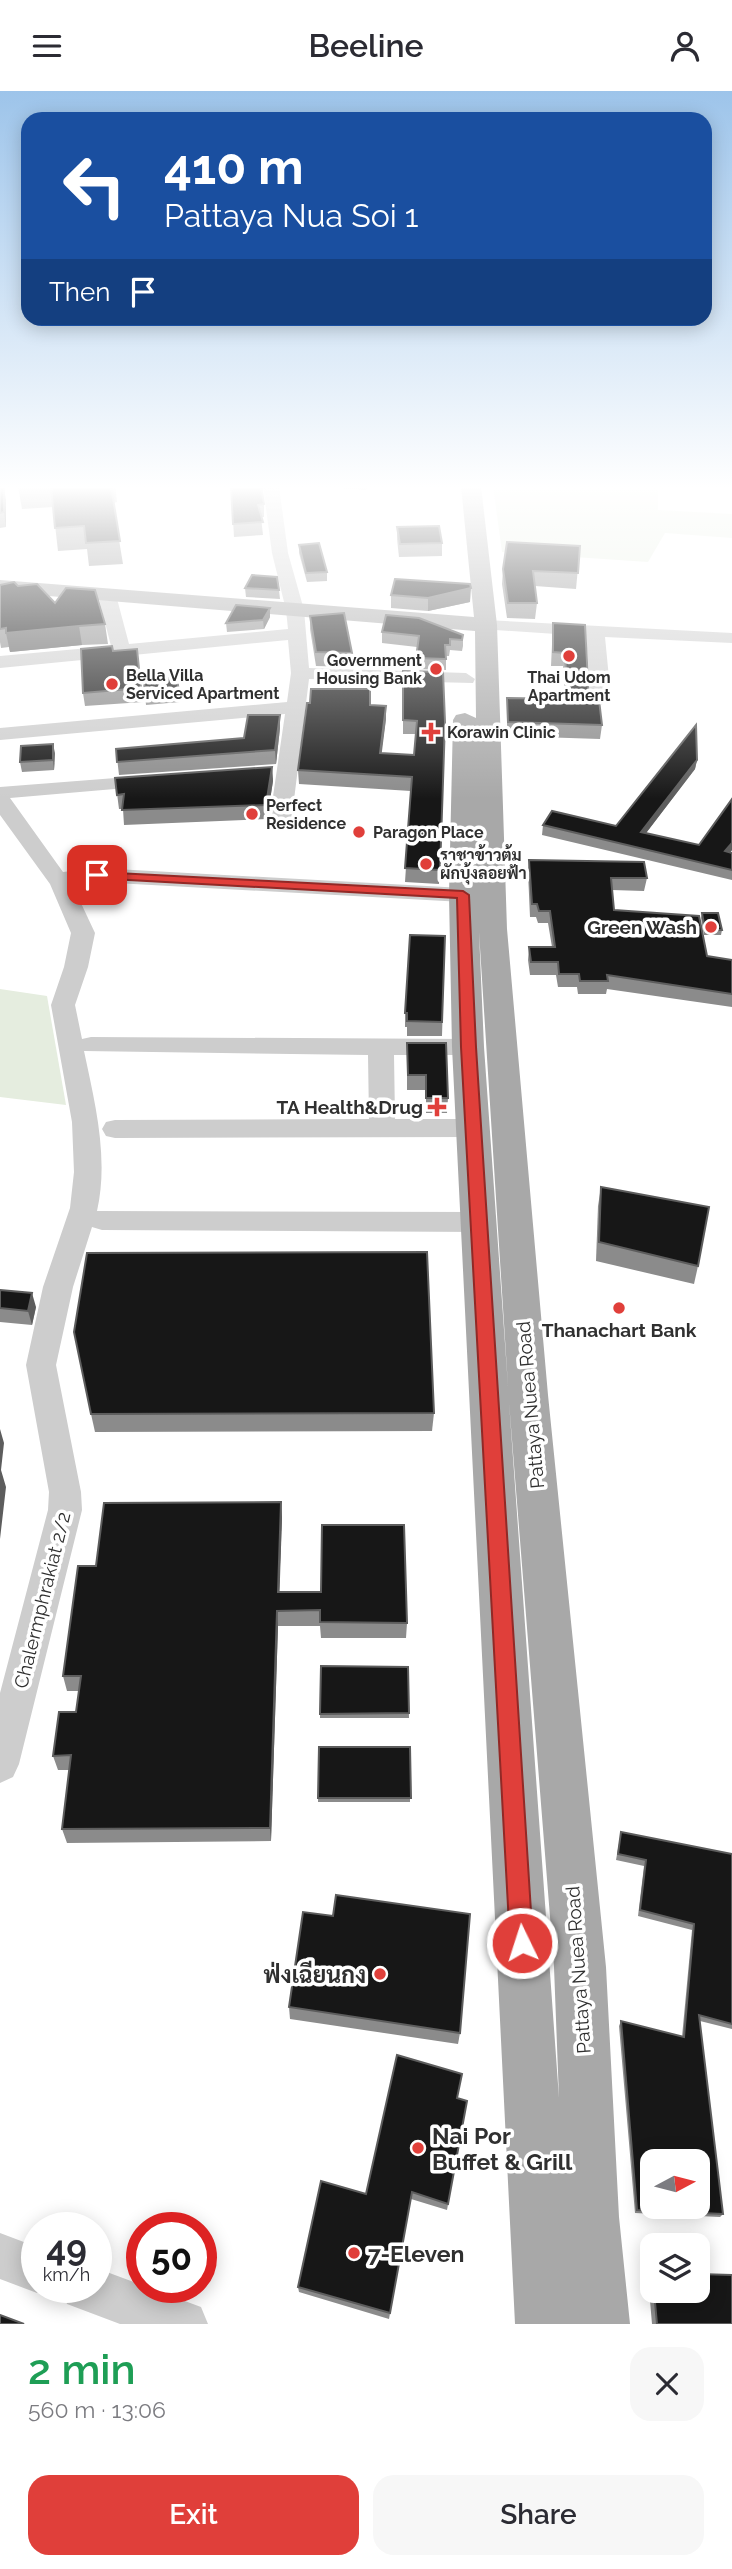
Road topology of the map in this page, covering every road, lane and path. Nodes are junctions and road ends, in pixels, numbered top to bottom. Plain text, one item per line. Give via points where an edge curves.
1 (50, 590) edge
2 (290, 590) edge
3 (471, 590) edge
4 (475, 590) edge
5 (107, 595) junction
6 (295, 610) junction
7 (477, 625) junction
8 (595, 631) junction
9 (296, 634) junction
10 (732, 638) edge
11 (121, 649) junction
12 (0, 662) edge
13 (300, 673) junction
14 (466, 679) junction
15 (601, 699) edge
16 (295, 707) junction
17 (0, 734) edge
18 (287, 771) junction
19 (260, 773) edge
20 (178, 780) edge
21 (0, 793) edge
22 (0, 800) edge
23 (280, 824) dead end
24 (57, 879) junction
25 (463, 895) junction
26 (91, 1045) dead end
27 (382, 1045) junction
28 (468, 1047) junction
29 (473, 1128) junction
30 (115, 1129) dead end
31 (382, 1130) junction
32 (102, 1220) dead end
33 (479, 1222) junction
34 (0, 1764) edge
35 (0, 2256) edge
36 (21, 2264) edge
37 (112, 2297) edge
38 (184, 2324) edge
39 (545, 2324) edge
40 (600, 2324) edge

1 - 5 main road
2 - 6 street
3 - 7 main road, Pattaya Nuea Road
4 - 7 main road, Pattaya Nuea Road
5 - 6 main road
5 - 11 street
6 - 7 main road
6 - 9 street
7 - 8 street
7 - 14 main road, Pattaya Nuea Road
7 - 40 main road, Pattaya Nuea Road via 494,942 528,1395 580,1967
8 - 10 street
8 - 15 street
9 - 11 street
9 - 13 street
11 - 12 street
13 - 14 street
13 - 16 street
14 - 25 main road, Pattaya Nuea Road
16 - 17 street
16 - 18 street
18 - 19 street
18 - 23 street
20 - 21 street
22 - 24 street, Chalermphrakiat 2/2
24 - 25 street via 97,875
24 - 34 street, Chalermphrakiat 2/2 via 83,933 63,1005 85,1122 88,1172 84,1208 58,1287 41,1365 65,1510
25 - 28 main road, Pattaya Nuea Road
26 - 27 street
27 - 28 street
27 - 31 street
28 - 29 main road, Pattaya Nuea Road
29 - 31 street
29 - 33 main road, Pattaya Nuea Road
30 - 31 street
32 - 33 street
33 - 39 main road, Pattaya Nuea Road
35 - 36 street
37 - 38 street

